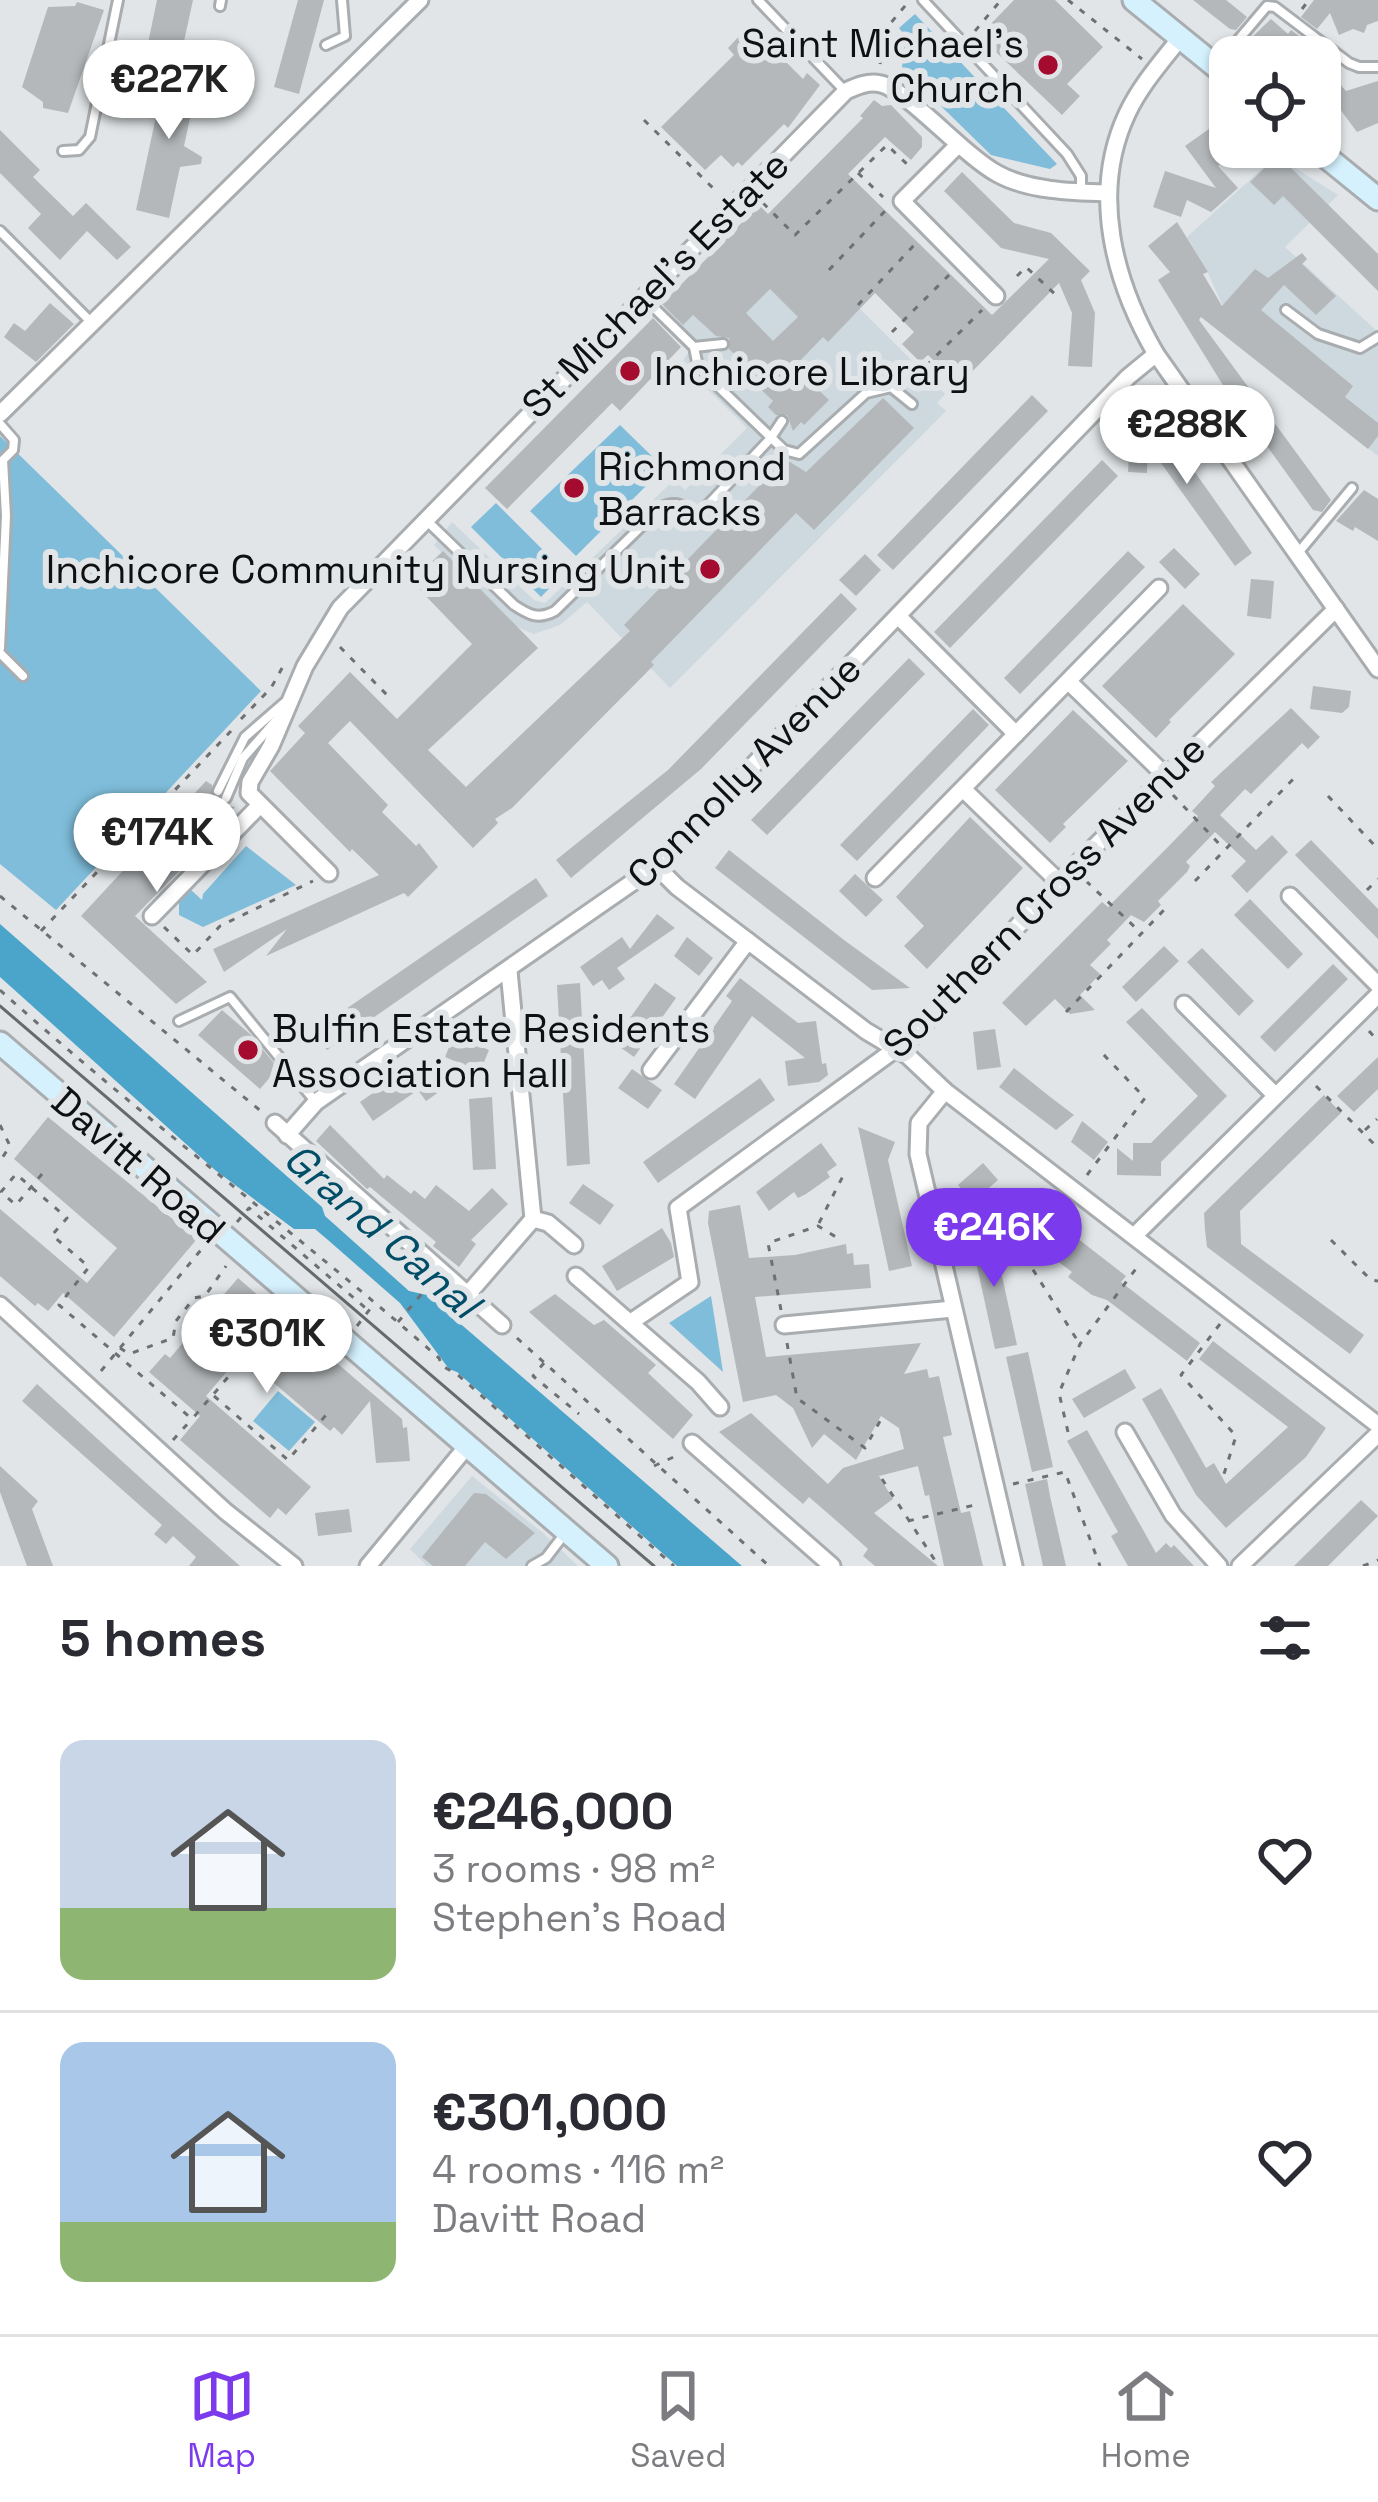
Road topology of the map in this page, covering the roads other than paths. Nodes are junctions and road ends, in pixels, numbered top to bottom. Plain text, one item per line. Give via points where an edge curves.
1 (118, 0) edge
2 (342, 0) edge
3 (420, 0) edge
4 (758, 0) edge
5 (923, 0) edge
6 (1133, 0) edge
7 (1247, 36) edge
8 (1313, 36) edge
9 (1181, 37) junction
10 (326, 45) dead end
11 (1341, 57) edge
12 (1209, 60) edge
13 (1378, 67) edge
14 (846, 92) junction
15 (957, 146) junction
16 (63, 152) dead end
17 (1339, 168) edge
18 (1081, 191) junction
19 (1108, 193) junction
20 (1378, 200) edge
21 (0, 231) edge
22 (642, 297) junction
23 (992, 300) road end
24 (1286, 310) dead end
25 (94, 325) junction
26 (1378, 338) edge
27 (723, 344) dead end
28 (694, 347) junction
29 (1156, 354) junction
30 (912, 404) dead end
31 (0, 415) edge
32 (782, 421) dead end
33 (0, 424) edge
34 (770, 439) junction
35 (1352, 488) dead end
36 (423, 518) junction
37 (1298, 553) junction
38 (1160, 588) dead end
39 (1336, 609) junction
40 (899, 617) junction
41 (0, 651) edge
42 (1378, 668) edge
43 (23, 676) dead end
44 (1069, 682) junction
45 (285, 708) junction
46 (1016, 734) junction
47 (1164, 780) junction
48 (963, 789) junction
49 (260, 806) junction
50 (656, 866) junction
51 (329, 873) road end
52 (875, 878) dead end
53 (1059, 882) junction
54 (1291, 896) dead end
55 (152, 916) road end
56 (748, 941) junction
57 (509, 971) junction
58 (1378, 985) edge
59 (1378, 995) edge
60 (1184, 1004) dead end
61 (179, 1021) dead end
62 (0, 1043) edge
63 (896, 1048) junction
64 (651, 1070) dead end
65 (945, 1091) junction
66 (1275, 1095) junction
67 (316, 1102) junction
68 (533, 1219) junction
69 (1134, 1237) junction
70 (574, 1245) dead end
71 (576, 1276) dead end
72 (467, 1294) junction
73 (0, 1305) edge
74 (953, 1309) junction
75 (631, 1322) junction
76 (502, 1325) road end
77 (784, 1325) road end
78 (720, 1407) dead end
79 (1378, 1429) edge
80 (1125, 1432) dead end
81 (692, 1443) dead end
82 (468, 1445) junction
83 (567, 1531) junction
84 (294, 1566) edge
85 (368, 1566) edge
86 (532, 1566) edge
87 (608, 1566) edge
88 (832, 1566) edge
89 (1014, 1566) edge
90 (1219, 1566) edge
91 (1240, 1566) edge

1 - 16 lane via 90,137 79,150
2 - 10 lane via 345,36
3 - 25 street
4 - 14 lane
5 - 18 lane via 1067,154
6 - 9 main road
7 - 8 lane via 1267,6
9 - 12 main road
9 - 19 street via 1129,110 1113,148
11 - 13 lane
14 - 15 street via 886,84
14 - 22 street, St Michael's Estate
15 - 18 street via 1001,176
15 - 23 street via 902,201
17 - 20 main road
18 - 19 street
19 - 29 street via 1116,258
21 - 25 lane
22 - 28 lane
22 - 36 street, St Michael's Estate
24 - 26 lane via 1318,334 1360,348
25 - 31 street
27 - 28 lane
28 - 34 lane via 698,368
29 - 37 street
29 - 40 street, Connolly Avenue
30 - 34 lane via 878,387 799,454
32 - 34 lane
33 - 41 lane via 14,440 3,460
34 - 36 lane via 699,513 681,503 660,508 543,617 514,605
35 - 37 lane
36 - 45 street, St Michael's Estate via 325,629
37 - 39 street
38 - 44 street
39 - 42 street
39 - 47 street, Southern Cross Avenue
40 - 46 street
40 - 50 street, Connolly Avenue
41 - 43 lane
44 - 46 street
44 - 47 street
45 - 45 lane via 245,737 222,794 243,758
45 - 49 street, St Michael's Estate via 250,782
46 - 48 street
47 - 53 street, Southern Cross Avenue
48 - 52 street
48 - 53 street
49 - 51 street
49 - 55 street
50 - 56 street
50 - 57 street, Connolly Avenue
53 - 63 street, Southern Cross Avenue
54 - 58 street
56 - 63 street
56 - 64 street
57 - 67 street, Connolly Avenue
57 - 68 street
59 - 66 street
60 - 66 street
61 - 67 lane via 230,997
62 - 82 main road, Davitt Road
63 - 65 street
63 - 75 street, Southern Cross Avenue via 678,1208 690,1282
65 - 69 street
65 - 74 street via 926,1111 917,1138
66 - 69 street
67 - 72 street, Connolly Avenue via 281,1129
68 - 70 street
68 - 72 street
69 - 79 street
71 - 75 street
72 - 76 street
73 - 84 street
74 - 77 street
74 - 89 street
75 - 78 street
79 - 91 street
80 - 90 street via 1174,1514
81 - 88 street
82 - 83 main road, Davitt Road
82 - 85 street
83 - 86 lane
83 - 87 main road, Davitt Road

